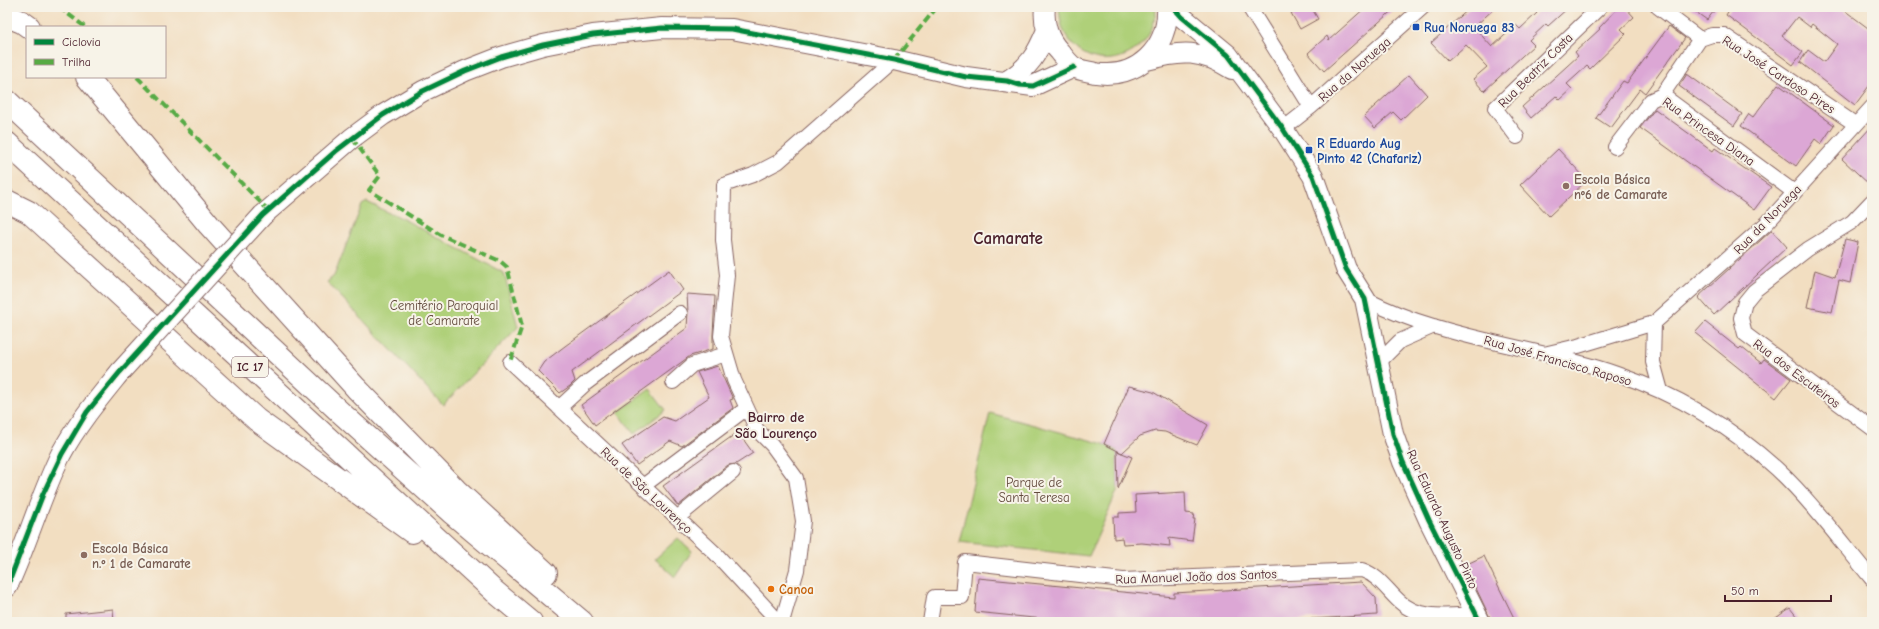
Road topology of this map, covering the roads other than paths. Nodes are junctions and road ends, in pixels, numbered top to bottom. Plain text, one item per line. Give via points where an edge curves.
1 (1045, 7) edge
2 (1167, 7) edge
3 (1173, 7) edge
4 (1249, 7) edge
5 (1424, 7) edge
6 (1600, 7) edge
7 (1658, 7) edge
8 (1047, 30) junction
9 (1700, 39) junction
10 (894, 60) junction
11 (1147, 60) junction
12 (1074, 67) junction
13 (1241, 73) junction
14 (88, 78) edge
15 (1007, 81) junction
16 (1662, 95) junction
17 (7, 101) edge
18 (1311, 107) junction
19 (1871, 109) edge
20 (1856, 124) junction
21 (1283, 129) junction
22 (1517, 137) dead end
23 (7, 143) edge
24 (1615, 146) dead end
25 (1794, 192) junction
26 (7, 201) edge
27 (1872, 201) edge
28 (1365, 299) junction
29 (680, 313) dead end
30 (1654, 323) junction
31 (1434, 326) junction
32 (726, 354) junction
33 (1546, 354) junction
34 (510, 362) dead end
35 (1379, 362) junction
36 (673, 382) dead end
37 (1661, 391) junction
38 (559, 408) junction
39 (747, 408) junction
40 (1870, 422) edge
41 (733, 472) dead end
42 (643, 486) junction
43 (677, 518) junction
44 (1872, 579) edge
45 (7, 587) edge
46 (494, 591) junction
47 (1478, 618) edge
48 (531, 622) edge
49 (582, 622) edge
50 (779, 622) edge
51 (782, 622) edge
52 (930, 622) edge

1 - 8 street
2 - 11 street via 1167,21 1160,42
3 - 13 street via 1228,56
4 - 18 street
5 - 18 street, Rua da Noruega
6 - 22 street, Rua Beatriz Costa via 1495,108
7 - 9 street
8 - 12 street via 1054,46
8 - 15 street via 1039,50 1029,64
9 - 16 street
9 - 20 street, Rua José Cardoso Pires via 1724,35
10 - 15 street via 966,77
10 - 32 street via 778,162 753,175 724,185 723,240 727,275 721,336
10 - 45 street, bridge via 732,29 662,28 593,35 543,45 501,57 423,91 383,115 336,151 263,215 120,372 87,412 62,454 43,494
11 - 12 street via 1128,71 1106,75
11 - 13 street via 1171,53 1193,54 1214,58
12 - 15 street via 1033,86
13 - 21 street
14 - 49 highway via 209,225 350,382 456,490 549,576
16 - 24 street, Rua Princesa Diana via 1651,100
16 - 25 street, Rua Princesa Diana
17 - 49 highway, IC 17 via 340,412 452,513
18 - 21 street, Rua da Noruega
19 - 20 street, Rua da Noruega
20 - 25 street, Rua da Noruega
21 - 28 street via 1313,176 1346,269
23 - 46 highway, IC 17
25 - 30 street, Rua da Noruega via 1766,224
26 - 46 highway via 29,212 257,420
27 - 40 street, Rua dos Escuteiros via 1852,222 1808,249 1754,290 1745,302 1741,318 1745,334
28 - 31 street, Rua José Francisco Raposo via 1397,314
28 - 35 street, Rua Eduardo Augusto Pinto
29 - 38 street via 585,384
30 - 33 street, Rua da Noruega
30 - 37 street via 1654,362
31 - 33 street, Rua José Francisco Raposo
31 - 35 street via 1400,341
32 - 36 street via 692,365
32 - 39 street
33 - 37 street, Rua José Francisco Raposo via 1616,374
34 - 38 street, Rua de São Lourenço
35 - 47 street, Rua Eduardo Augusto Pinto via 1393,434 1403,462
37 - 44 street, Rua José Francisco Raposo via 1705,415 1747,444 1777,470
38 - 42 street, Rua de São Lourenço
39 - 42 street
39 - 51 street via 757,430 776,450 796,478 798,485 803,521 797,570
41 - 43 street
42 - 43 street, Rua de São Lourenço
43 - 50 street, Rua de São Lourenço via 716,554
46 - 48 highway, IC 17
47 - 52 street, Rua Manuel João dos Santos via 1414,612 1399,602 1375,576 1353,569 1208,578 1123,580 965,562 962,597 934,597

